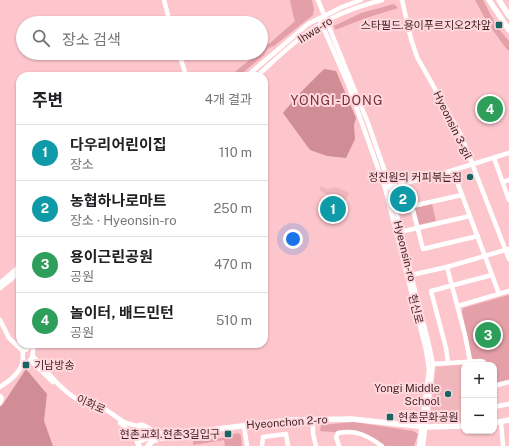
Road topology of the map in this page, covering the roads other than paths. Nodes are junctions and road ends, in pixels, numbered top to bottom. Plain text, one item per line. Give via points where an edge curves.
1 (164, 0) edge
2 (318, 0) edge
3 (361, 0) edge
4 (382, 0) edge
5 (402, 0) edge
6 (489, 0) edge
7 (499, 0) edge
8 (168, 16) edge
9 (509, 16) edge
10 (322, 17) junction
11 (324, 23) junction
12 (509, 30) edge
13 (268, 58) edge
14 (181, 60) edge
15 (266, 60) edge
16 (185, 72) edge
17 (252, 72) edge
18 (262, 72) edge
19 (509, 153) edge
20 (494, 158) junction
21 (473, 165) junction
22 (453, 171) junction
23 (509, 180) edge
24 (503, 182) junction
25 (387, 187) junction
26 (462, 195) junction
27 (509, 200) edge
28 (470, 216) junction
29 (417, 229) junction
30 (400, 232) junction
31 (478, 236) junction
32 (507, 249) edge
33 (486, 256) junction
34 (509, 259) edge
35 (447, 267) junction
36 (16, 269) edge
37 (16, 275) edge
38 (410, 275) junction
39 (492, 275) junction
40 (0, 283) edge
41 (452, 286) junction
42 (0, 288) edge
43 (509, 291) edge
44 (499, 294) junction
45 (458, 306) junction
46 (0, 320) edge
47 (16, 344) edge
48 (22, 348) edge
49 (28, 348) edge
50 (32, 348) edge
51 (25, 350) junction
52 (29, 357) junction
53 (470, 361) junction
54 (483, 362) edge
55 (448, 363) junction
56 (433, 364) junction
57 (509, 382) edge
58 (497, 385) edge
59 (0, 388) edge
60 (0, 396) edge
61 (0, 403) edge
62 (509, 404) edge
63 (497, 406) edge
64 (313, 420) junction
65 (509, 420) edge
66 (501, 422) junction
67 (497, 423) edge
68 (138, 426) junction
69 (424, 426) junction
70 (461, 426) edge
71 (244, 427) junction
72 (149, 430) junction
73 (136, 437) junction
74 (147, 438) junction
75 (158, 439) junction
76 (139, 446) edge
77 (147, 446) edge
78 (247, 446) edge
79 (262, 446) edge
80 (288, 446) edge
81 (316, 446) edge
82 (339, 446) edge
83 (382, 446) edge
84 (419, 446) edge
85 (423, 446) edge
86 (503, 446) edge

1 - 8 street
2 - 10 street, Hyeonsin-ro
3 - 10 street
4 - 11 street, Ihwa-ro
5 - 21 street, Hyeonsin 3-gil via 417,56 461,135
6 - 12 main road
7 - 9 main road
10 - 11 street, Hyeonsin-ro
10 - 13 street via 308,24
11 - 18 street, Ihwa-ro via 300,38
11 - 25 street, Hyeonsin-ro via 368,123
14 - 16 street
15 - 17 street
19 - 20 street
20 - 21 street
20 - 24 street
21 - 22 street
21 - 32 street, Hyeonsin 3-gil
22 - 25 street
22 - 26 street
23 - 24 street
24 - 27 street
25 - 30 street, Hyeonsin-ro
25 - 69 street, 현신로 via 426,350 428,370
26 - 28 street
26 - 29 street via 412,206
28 - 29 street
28 - 31 street
29 - 30 street
29 - 31 street via 422,249
30 - 38 street, Hyeonsin-ro
31 - 33 street
32 - 33 street
32 - 34 street, Hyeonsin 3-gil
33 - 35 street
33 - 39 street
35 - 38 street
35 - 41 street
36 - 40 street
37 - 42 street
38 - 56 street, Hyeonsin-ro
39 - 41 street
39 - 44 street
41 - 45 street
41 - 55 street via 431,291
43 - 44 street
44 - 45 street
45 - 53 street
46 - 47 street via 8,338
48 - 51 street
49 - 51 street
50 - 52 street
51 - 52 street
51 - 52 street via 22,355
52 - 59 street via 14,377
52 - 68 street, 이화로 via 80,401 107,411 124,423
52 - 73 street, 이화로 via 56,386 80,404 109,415
53 - 54 street
53 - 55 street
55 - 56 street
56 - 69 street, Hyeonsin-ro
57 - 58 street
60 - 61 street
62 - 63 street
64 - 69 main road, Hyeonchon 2-ro via 352,419
64 - 71 main road, Hyeonchon 2-ro via 290,420
64 - 81 street
65 - 66 main road
66 - 67 main road
66 - 86 street
68 - 72 main road via 146,426
68 - 73 main road via 135,429
69 - 70 main road
69 - 84 street, 현신로
69 - 85 street
71 - 72 main road, Hyeonchon 2-ro via 169,435
71 - 75 main road, Hyeonchon 2-ro
71 - 78 street
72 - 74 main road
73 - 74 main road via 142,440
73 - 76 main road
74 - 75 main road, Hyeonchon 2-ro
74 - 77 main road
75 - 77 main road
79 - 80 street via 263,438 286,434
82 - 83 street via 336,438 338,433 342,432 360,433

